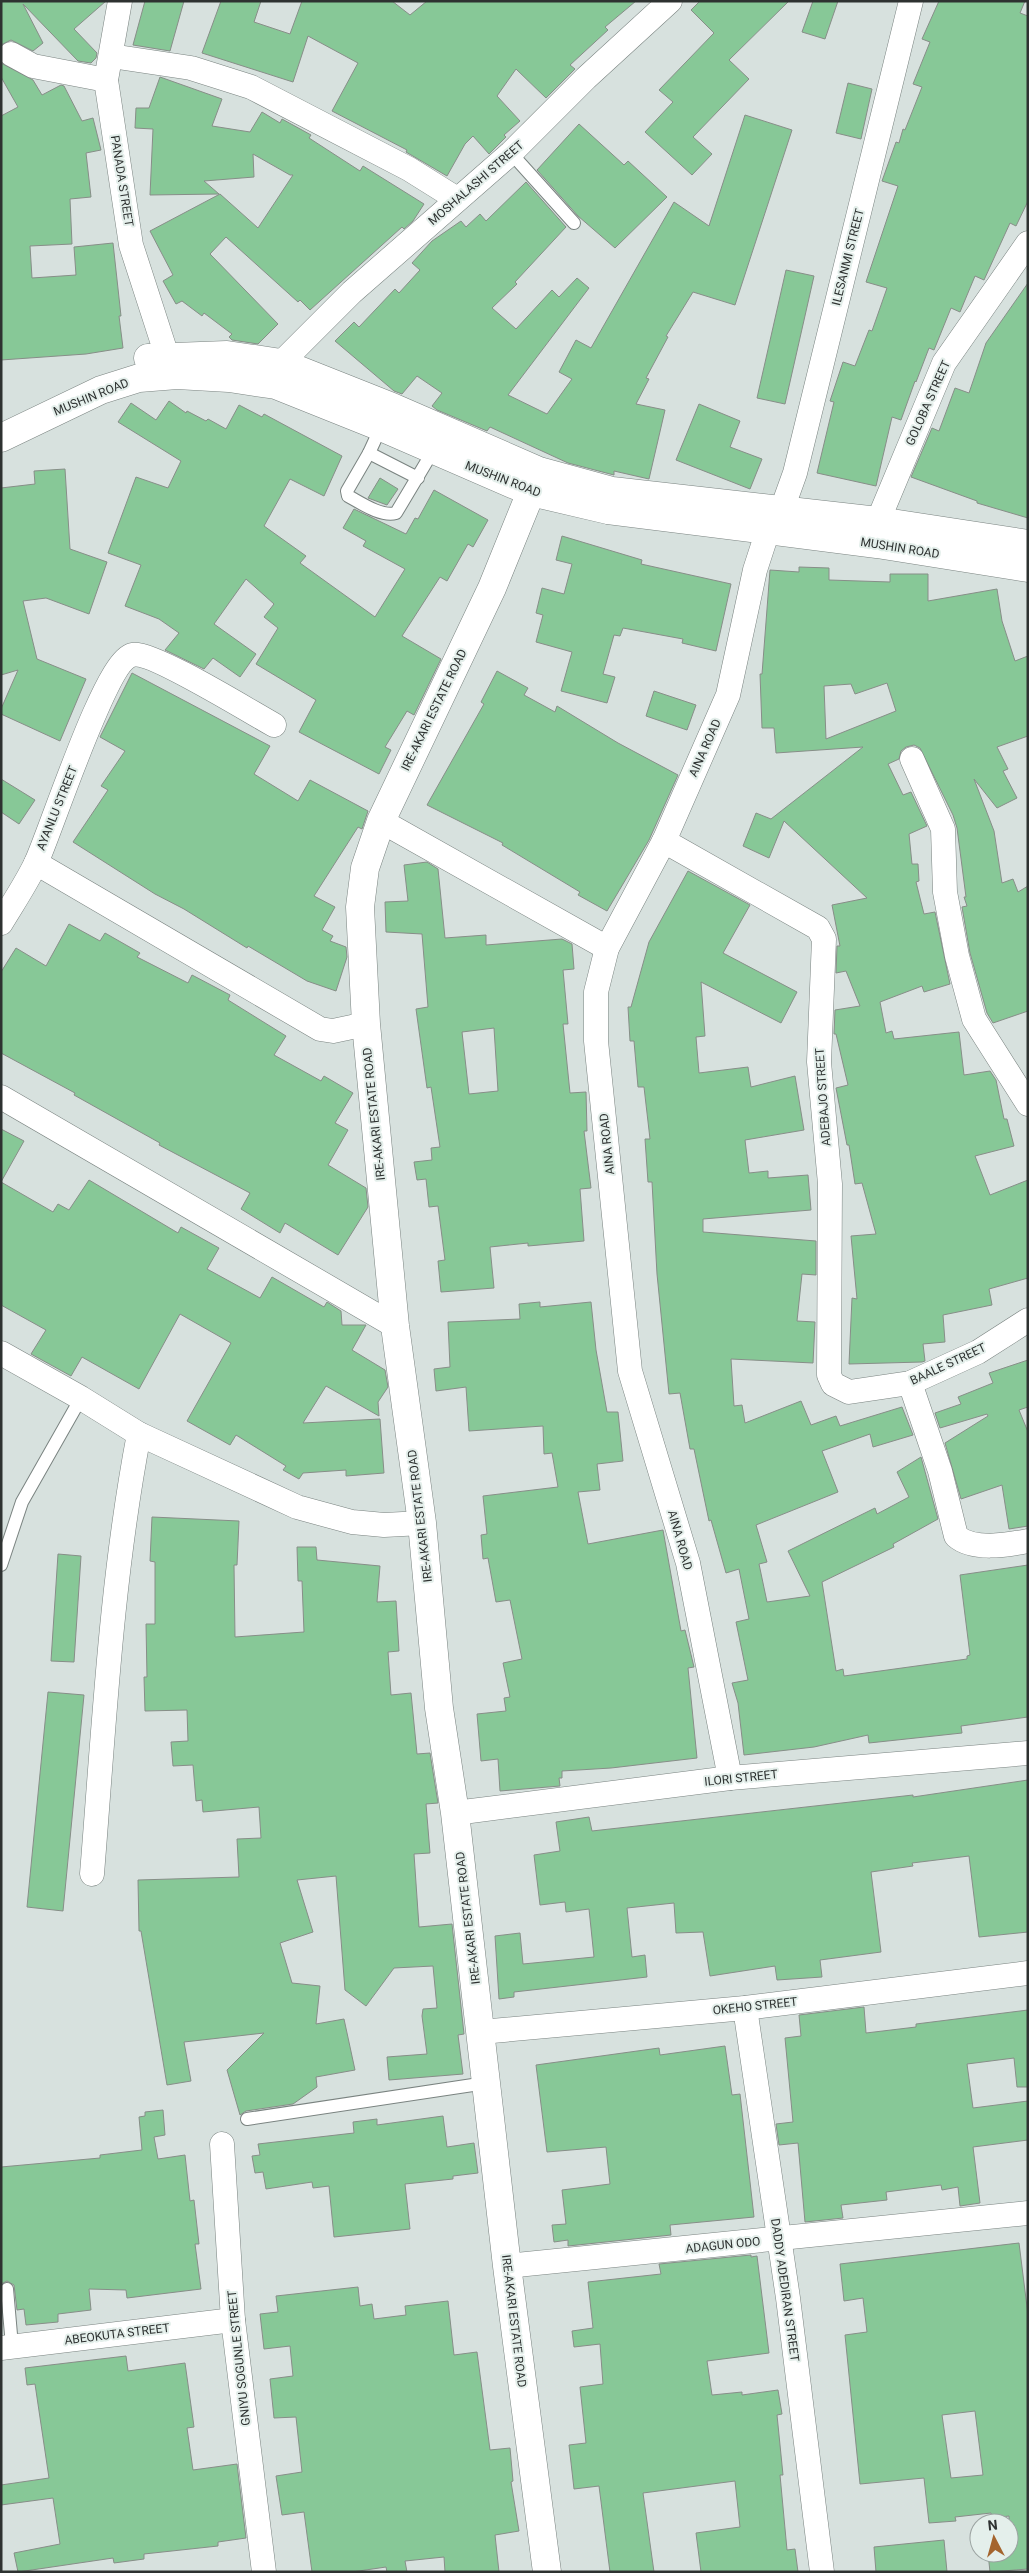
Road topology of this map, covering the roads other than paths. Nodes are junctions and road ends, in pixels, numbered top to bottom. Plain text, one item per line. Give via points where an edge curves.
1 (120, 1) edge
2 (911, 1) edge
3 (666, 2) edge
4 (11, 54) dead end
5 (111, 56) junction
6 (106, 80) junction
7 (512, 153) junction
8 (457, 199) junction
9 (574, 223) dead end
10 (1028, 243) edge
11 (167, 356) junction
12 (281, 363) junction
13 (1, 417) edge
14 (381, 427) junction
15 (1, 438) edge
16 (433, 451) junction
17 (369, 453) junction
18 (418, 478) junction
19 (531, 492) junction
20 (775, 521) junction
21 (878, 521) junction
22 (1028, 544) edge
23 (1028, 568) edge
24 (274, 726) dead end
25 (912, 759) dead end
26 (381, 821) junction
27 (664, 841) junction
28 (36, 863) junction
29 (1, 923) edge
30 (607, 948) junction
31 (366, 1024) junction
32 (1, 1096) edge
33 (1028, 1104) edge
34 (1028, 1320) edge
35 (395, 1326) junction
36 (1, 1353) edge
37 (910, 1383) junction
38 (833, 1384) joint
39 (81, 1398) junction
40 (139, 1434) junction
41 (422, 1523) junction
42 (1028, 1541) edge
43 (1, 1565) edge
44 (1028, 1752) edge
45 (730, 1778) junction
46 (455, 1813) junction
47 (92, 1874) dead end
48 (1028, 1973) edge
49 (745, 2008) junction
50 (481, 2032) junction
51 (486, 2083) junction
52 (247, 2119) dead end
53 (222, 2144) dead end
54 (1028, 2213) edge
55 (778, 2240) junction
56 (507, 2266) junction
57 (7, 2289) dead end
58 (233, 2320) junction
59 (7, 2347) edge
60 (264, 2572) edge
61 (547, 2572) edge
62 (822, 2572) edge

1 - 5 street, PANADA STREET
2 - 20 street, ILESANMI STREET via 795,473
3 - 7 street, MOSHALASHI STREET
4 - 6 street via 33,66
5 - 6 street, PANADA STREET
5 - 8 street via 191,68 251,87 409,169
6 - 11 street, PANADA STREET via 132,245
7 - 8 street, MOSHALASHI STREET
7 - 9 lane
8 - 12 street, MOSHALASHI STREET via 352,292
10 - 21 street, GOLOBA STREET via 944,363
11 - 12 main road, MUSHIN ROAD via 227,355
11 - 13 main road, MUSHIN ROAD via 136,360 97,371
12 - 20 main road, MUSHIN ROAD via 539,471 612,491
14 - 15 main road, MUSHIN ROAD via 276,386 229,378 177,375 139,378 101,390
14 - 16 main road, MUSHIN ROAD
14 - 17 lane
16 - 18 lane
16 - 19 main road, MUSHIN ROAD
17 - 18 lane
17 - 18 lane via 347,494 360,503 386,514 396,513
19 - 20 main road, MUSHIN ROAD via 608,510
19 - 26 main road, IRE-AKARI ESTATE ROAD via 492,588
20 - 21 main road, MUSHIN ROAD
20 - 23 main road, MUSHIN ROAD via 877,544
20 - 27 street, AINA ROAD via 755,570 728,695
21 - 22 main road, MUSHIN ROAD
24 - 28 street, AYANLU STREET via 144,655 133,654 126,658 104,689
25 - 33 street via 943,829 945,892 957,956 974,1019
26 - 30 street
26 - 31 main road, IRE-AKARI ESTATE ROAD via 365,868 360,907
27 - 30 street, AINA ROAD
27 - 38 street, ADEBAJO STREET via 818,928 824,939 819,1062 830,1184 829,1375
28 - 29 street, AYANLU STREET
28 - 31 street via 320,1029 333,1031
30 - 45 street, AINA ROAD via 596,992 596,1041 630,1371 688,1563
31 - 35 main road, IRE-AKARI ESTATE ROAD
32 - 35 street
34 - 37 street, BAALE STREET via 978,1352
35 - 41 main road, IRE-AKARI ESTATE ROAD
36 - 39 street
37 - 38 street, BAALE STREET via 849,1392
37 - 42 street via 940,1471 956,1536 968,1543 1005,1545
39 - 40 street
39 - 43 lane via 22,1502
40 - 41 street via 315,1513 352,1522 384,1525
40 - 47 street via 106,1672
41 - 46 main road, IRE-AKARI ESTATE ROAD via 439,1708
44 - 45 street, ILORI STREET
45 - 46 street, ILORI STREET
46 - 50 main road, IRE-AKARI ESTATE ROAD
48 - 49 street, OKEHO STREET
49 - 50 street, OKEHO STREET
49 - 55 street, DADDY ADEDIRAN STREET
50 - 51 main road, IRE-AKARI ESTATE ROAD
51 - 52 lane
51 - 56 main road, IRE-AKARI ESTATE ROAD
53 - 58 street, GNIYU SOGUNLE STREET
54 - 55 street, ADAGUN ODO
55 - 56 street, ADAGUN ODO
55 - 62 street, DADDY ADEDIRAN STREET
56 - 61 main road, IRE-AKARI ESTATE ROAD
57 - 59 lane
58 - 59 street, ABEOKUTA STREET
58 - 60 street, GNIYU SOGUNLE STREET

